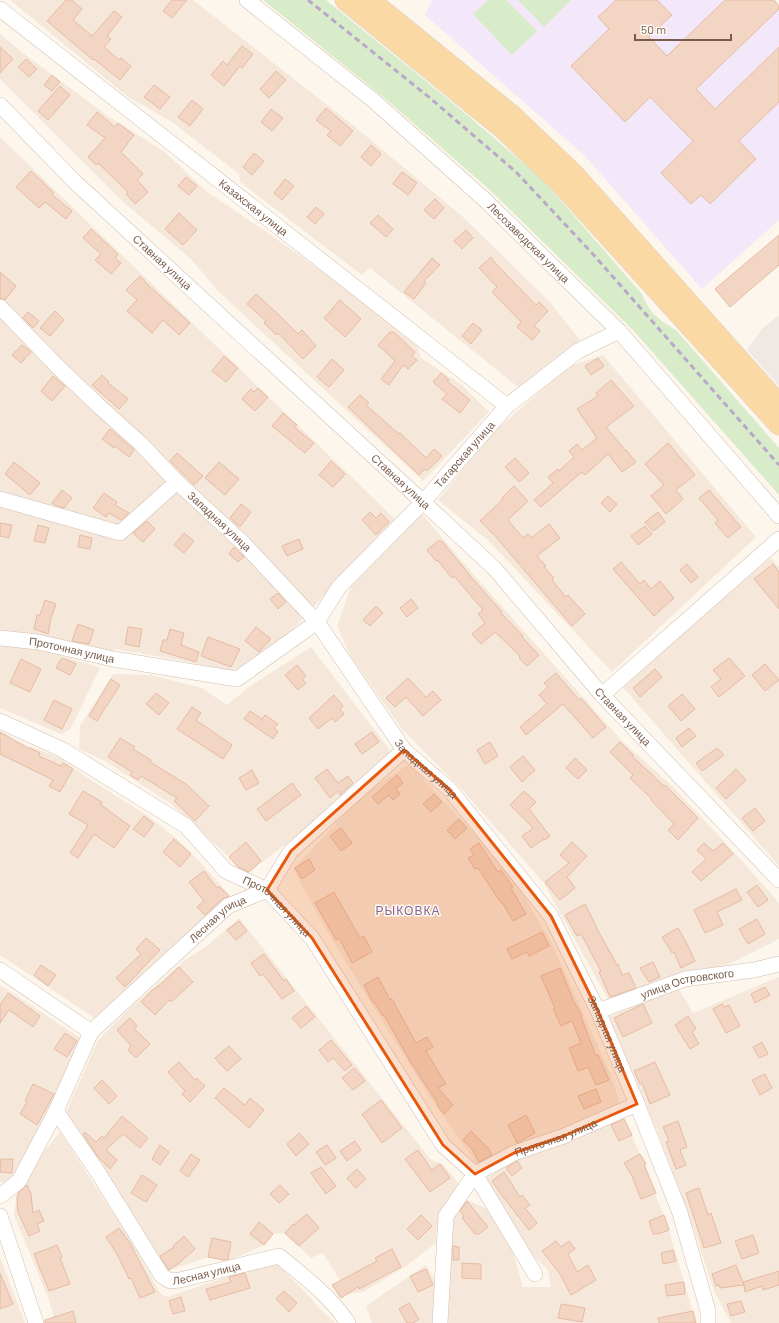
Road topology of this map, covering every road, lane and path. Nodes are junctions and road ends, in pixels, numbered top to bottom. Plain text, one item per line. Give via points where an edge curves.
1 (247, 0) edge
2 (345, 0) edge
3 (370, 0) edge
4 (0, 9) edge
5 (0, 105) edge
6 (0, 307) edge
7 (619, 331) junction
8 (779, 404) edge
9 (508, 406) junction
10 (779, 425) edge
11 (177, 482) junction
12 (0, 499) edge
13 (423, 502) junction
14 (779, 516) edge
15 (779, 539) edge
16 (317, 622) junction
17 (0, 638) edge
18 (602, 695) junction
19 (0, 720) edge
20 (404, 750) junction
21 (779, 880) edge
22 (268, 890) junction
23 (779, 964) edge
24 (0, 970) edge
25 (598, 1012) junction
26 (91, 1032) junction
27 (637, 1104) junction
28 (56, 1111) junction
29 (476, 1174) junction
30 (0, 1196) edge
31 (0, 1216) edge
32 (535, 1274) dead end
33 (36, 1323) edge
34 (348, 1323) edge
35 (440, 1323) edge
36 (708, 1323) edge

1 - 7 street, Лесозаводская улица via 374,101 434,153
2 - 10 main road via 502,128 561,184
3 - 8 main road via 513,116 573,173
4 - 9 street, Казахская улица
5 - 13 street, Ставная улица via 76,183
6 - 11 street, Западная улица
7 - 9 street, Татарская улица via 578,351
7 - 14 street, Лесозаводская улица
9 - 13 street, Татарская улица
11 - 12 street via 120,533
11 - 16 street, Западная улица via 244,544
13 - 16 street, Татарская улица via 339,588
13 - 18 street, Ставная улица via 494,569
15 - 18 street
16 - 17 street, Проточная улица via 236,679 113,659 38,642
16 - 20 street, Западная улица
18 - 21 street, Ставная улица
19 - 22 street, Проточная улица via 63,750 186,826 226,871
20 - 22 street via 291,851
20 - 25 street, Западная улица via 450,790 551,916
22 - 26 street, Лесная улица via 228,906
22 - 29 street, Проточная улица via 312,938 443,1145
23 - 25 street, улица Островского via 685,979
24 - 26 street
25 - 27 street, Западная улица
26 - 28 street, Лесная улица
27 - 29 street, Проточная улица via 564,1136 514,1153
27 - 36 street, Западная улица via 680,1213 708,1311
28 - 30 street, Лесная улица via 19,1181
28 - 34 street, Лесная улица via 99,1174 162,1276 170,1280 180,1280 279,1256 317,1286
29 - 32 street, Проточная улица
29 - 35 street, Проточная улица via 446,1216
31 - 33 street

